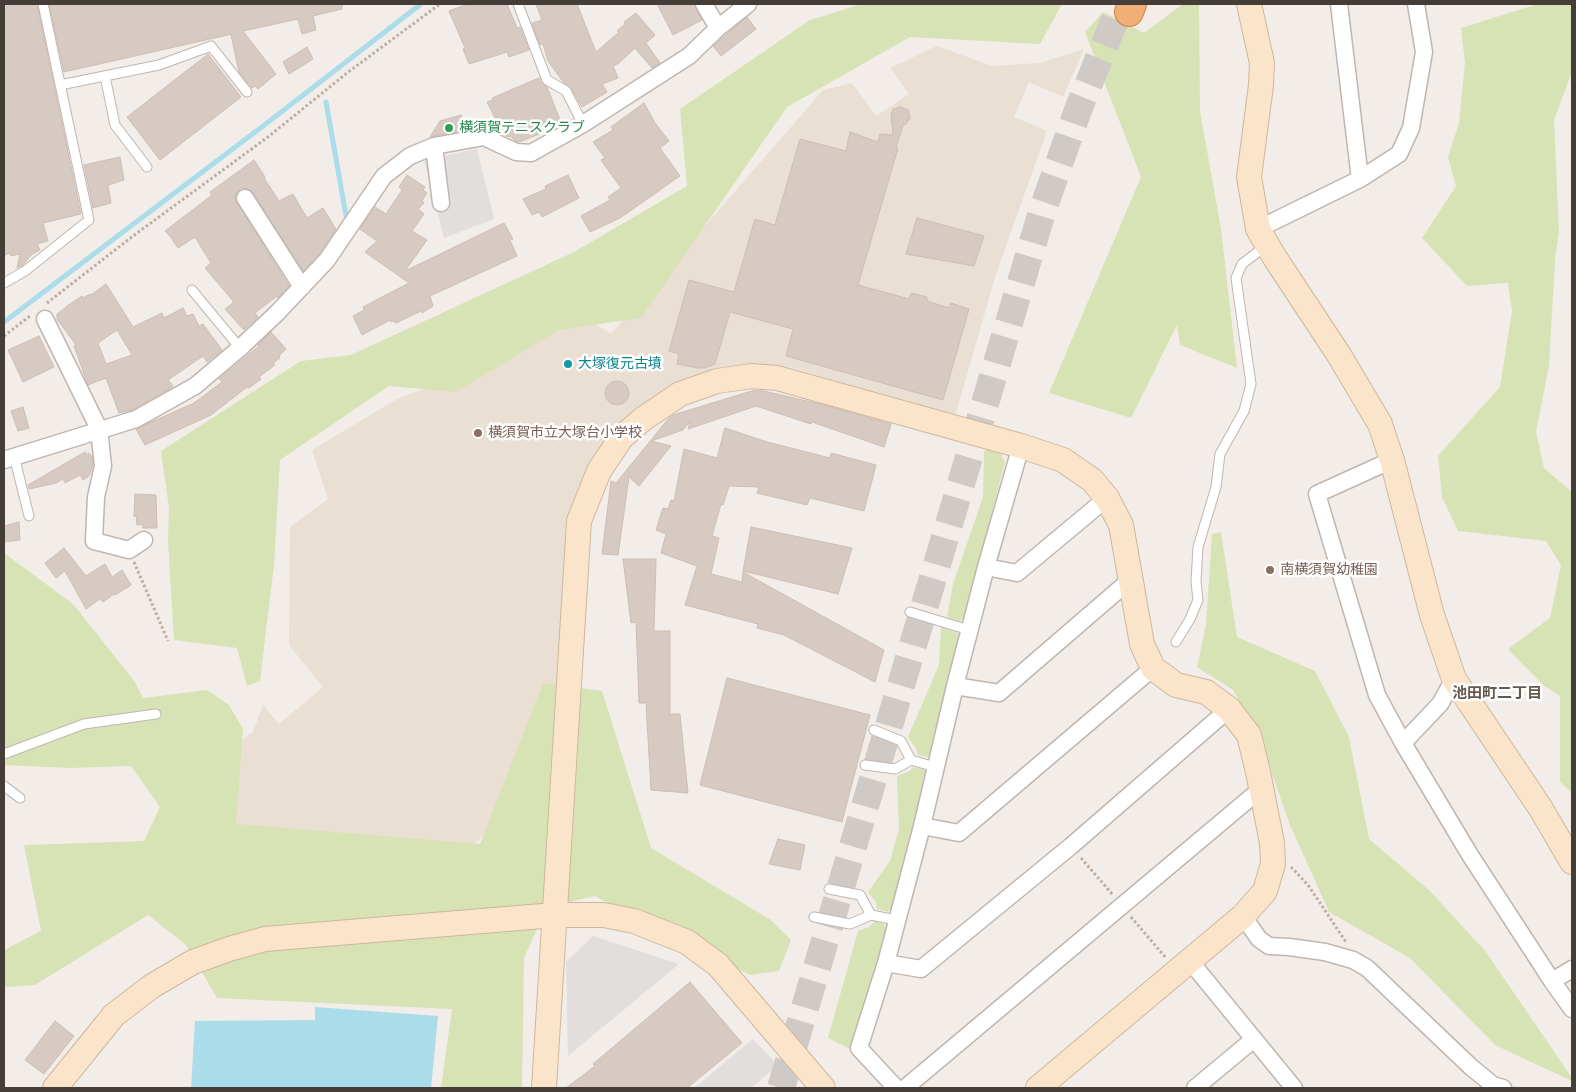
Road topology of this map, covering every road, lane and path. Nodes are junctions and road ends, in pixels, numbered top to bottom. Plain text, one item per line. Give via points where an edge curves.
1 (43, 4) edge
2 (440, 4) edge
3 (518, 4) edge
4 (704, 4) edge
5 (748, 4) edge
6 (1339, 4) edge
7 (1416, 4) edge
8 (1254, 5) edge
9 (718, 28) junction
10 (105, 76) junction
11 (60, 85) junction
12 (247, 92) dead end
13 (583, 124) junction
14 (434, 146) junction
15 (147, 167) dead end
16 (1360, 179) junction
17 (246, 198) dead end
18 (441, 203) dead end
19 (1262, 237) junction
20 (4, 284) edge
21 (302, 287) junction
22 (192, 290) dead end
23 (43, 311) junction
24 (4, 336) edge
25 (240, 348) junction
26 (99, 429) junction
27 (1021, 446) junction
28 (9, 458) edge
29 (1392, 460) junction
30 (1107, 498) junction
31 (29, 516) dead end
32 (144, 540) dead end
33 (129, 550) junction
34 (986, 567) junction
35 (1130, 580) junction
36 (910, 612) dead end
37 (969, 630) junction
38 (168, 641) dead end
39 (1176, 642) dead end
40 (1153, 668) junction
41 (1454, 679) junction
42 (955, 686) junction
43 (1229, 709) junction
44 (156, 714) dead end
45 (874, 730) dead end
46 (1403, 743) junction
47 (4, 754) edge
48 (911, 760) junction
49 (866, 764) dead end
50 (935, 767) junction
51 (4, 786) edge
52 (1262, 788) junction
53 (20, 798) dead end
54 (922, 826) junction
55 (1272, 852) junction
56 (1572, 862) edge
57 (829, 889) dead end
58 (555, 915) junction
59 (871, 915) junction
60 (1243, 916) junction
61 (814, 917) dead end
62 (896, 920) junction
63 (1346, 958) junction
64 (1190, 961) junction
65 (886, 963) junction
66 (1572, 969) edge
67 (1552, 981) junction
68 (1572, 1009) edge
69 (1254, 1039) junction
70 (55, 1088) edge
71 (544, 1088) edge
72 (822, 1088) edge
73 (896, 1088) edge
74 (905, 1088) edge
75 (1038, 1088) edge
76 (1194, 1088) edge
77 (1294, 1088) edge
78 (1503, 1088) edge

1 - 11 lane
2 - 23 path via 133,236
3 - 13 lane via 547,80 566,91
4 - 9 street
5 - 9 street
6 - 16 street
7 - 16 street via 1424,52 1411,128 1399,154
8 - 19 street via 1262,63 1249,178
9 - 13 street via 689,56
10 - 11 lane
10 - 12 lane via 159,65 211,46
10 - 15 lane via 115,125
11 - 20 lane via 89,220
13 - 14 street via 531,153 516,152 484,137
14 - 18 street
14 - 21 street via 410,156 384,176 328,260
16 - 19 street
17 - 21 street
19 - 29 street via 1380,424
19 - 39 lane via 1236,278 1251,384 1244,411 1220,454 1216,487 1198,547 1198,600
21 - 25 street
22 - 25 lane
23 - 24 path
23 - 26 street
25 - 26 street via 195,386 136,419
26 - 28 street
26 - 33 street via 103,466 96,497 94,541
27 - 30 street via 1063,460 1092,480
27 - 34 street
27 - 58 street via 777,378 752,376 717,381 680,394 621,438 598,471 580,521
28 - 31 lane
29 - 41 street via 1432,615
29 - 46 street via 1317,494 1377,695
30 - 34 street via 1017,574
30 - 35 street via 1121,525
32 - 33 street
33 - 38 path
34 - 37 street
35 - 40 street via 1142,644
35 - 42 street via 999,693
36 - 37 lane
37 - 42 street
40 - 43 street via 1176,684 1206,692
40 - 54 street via 959,833
41 - 46 street via 1440,704
41 - 56 street via 1541,808
42 - 50 street
43 - 52 street via 1248,735
43 - 65 street via 1071,846 921,969
44 - 47 lane via 84,724
45 - 48 lane via 901,741
46 - 67 street
48 - 49 lane via 895,769
48 - 50 lane
50 - 54 street
51 - 53 lane
52 - 55 street
52 - 74 street
54 - 62 street
55 - 60 street via 1273,864 1265,891
55 - 63 path via 1284,858 1308,885 1346,942
57 - 59 lane via 860,895
58 - 70 street via 265,939 229,949 193,962 152,986 114,1015
58 - 71 street
58 - 72 street via 604,915 634,921 687,942 718,965
59 - 61 lane via 850,924
59 - 62 lane
60 - 63 street via 1259,939 1269,946 1325,952
60 - 64 street
62 - 65 street
63 - 78 street via 1366,968 1471,1067 1493,1085
64 - 69 street
64 - 75 street
65 - 73 street via 858,1048
66 - 67 street
67 - 68 street
69 - 76 street
69 - 77 street

